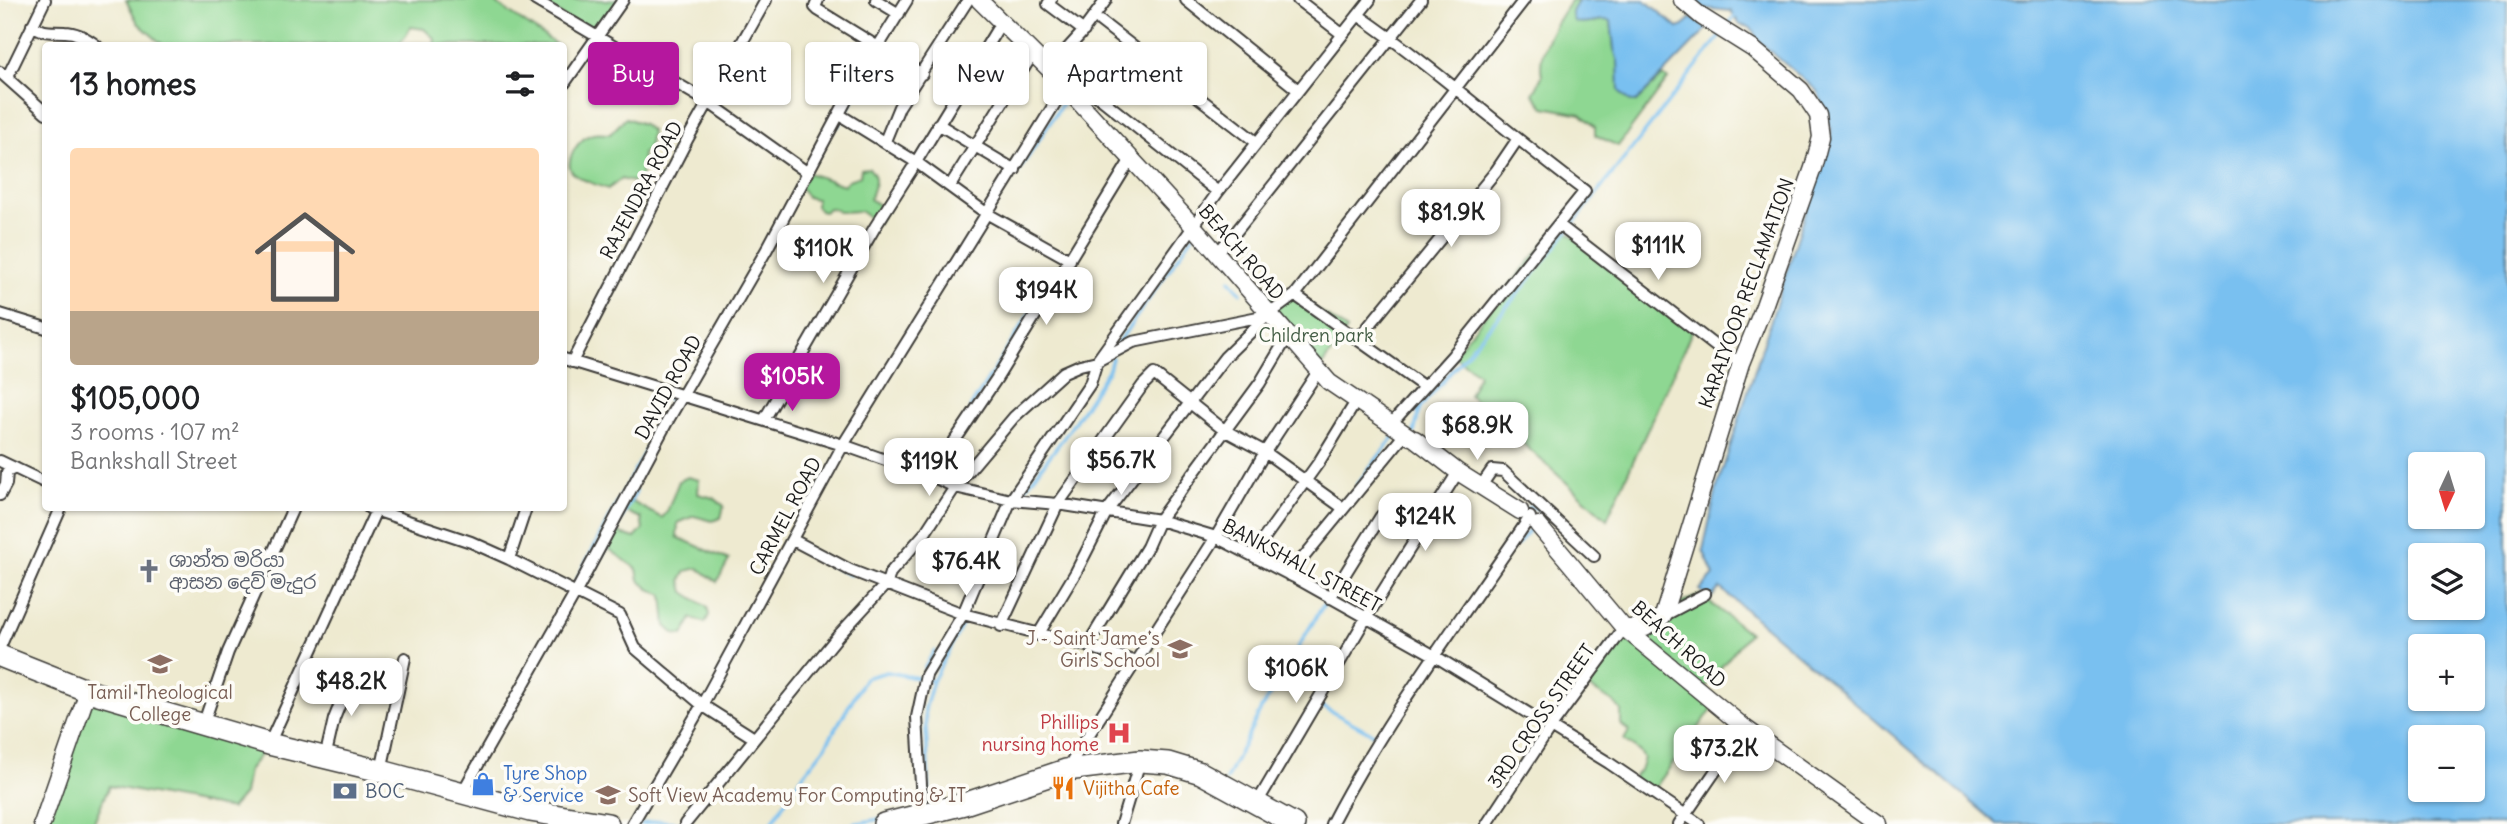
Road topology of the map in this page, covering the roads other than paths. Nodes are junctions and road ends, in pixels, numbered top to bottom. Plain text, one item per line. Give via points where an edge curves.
1 (45, 0) edge
2 (535, 0) edge
3 (622, 0) edge
4 (766, 0) edge
5 (818, 0) edge
6 (876, 0) edge
7 (907, 0) edge
8 (968, 0) edge
9 (979, 0) edge
10 (1051, 0) edge
11 (1106, 0) edge
12 (1186, 0) edge
13 (1298, 0) edge
14 (1370, 0) edge
15 (1420, 0) edge
16 (1524, 0) edge
17 (1684, 2) edge
18 (899, 14) junction
19 (1358, 15) junction
20 (1002, 21) junction
21 (1100, 21) dead end
22 (32, 25) junction
23 (1084, 31) junction
24 (1342, 34) junction
25 (596, 36) junction
26 (1391, 38) junction
27 (91, 42) edge
28 (742, 42) edge
29 (871, 42) edge
30 (882, 42) edge
31 (1077, 42) edge
32 (1034, 52) junction
33 (1043, 62) edge
34 (919, 72) edge
35 (922, 74) junction
36 (4, 75) edge
37 (567, 80) edge
38 (1455, 89) junction
39 (1298, 90) junction
40 (693, 94) edge
41 (707, 105) edge
42 (711, 105) edge
43 (845, 105) edge
44 (1044, 105) edge
45 (1082, 105) edge
46 (1108, 105) edge
47 (42, 109) edge
48 (840, 115) junction
49 (938, 124) junction
50 (1517, 140) junction
51 (885, 141) junction
52 (1256, 142) junction
53 (976, 147) junction
54 (1131, 159) junction
55 (914, 166) junction
56 (1015, 170) junction
57 (808, 173) junction
58 (950, 186) junction
59 (1218, 192) junction
60 (986, 213) junction
61 (1559, 225) junction
62 (1194, 228) junction
63 (1216, 254) junction
64 (1070, 260) junction
65 (1295, 295) junction
66 (0, 314) edge
67 (1268, 314) junction
68 (42, 327) edge
69 (1288, 336) junction
70 (1359, 338) junction
71 (567, 359) edge
72 (1097, 360) junction
73 (567, 361) edge
74 (1741, 363) junction
75 (1314, 376) dead end
76 (1423, 386) junction
77 (683, 395) junction
78 (1190, 404) junction
79 (1354, 405) junction
80 (764, 420) junction
81 (1224, 430) junction
82 (1405, 434) junction
83 (843, 445) junction
84 (1265, 452) junction
85 (0, 461) edge
86 (15, 468) junction
87 (1458, 471) junction
88 (931, 476) junction
89 (42, 481) edge
90 (1306, 481) junction
91 (1481, 485) junction
92 (955, 487) junction
93 (0, 495) edge
94 (1011, 500) junction
95 (1058, 504) junction
96 (1343, 509) junction
97 (60, 511) edge
98 (292, 511) edge
99 (373, 511) edge
100 (383, 511) edge
101 (525, 511) edge
102 (1107, 511) junction
103 (1381, 516) dead end
104 (1528, 517) junction
105 (1159, 520) junction
106 (1216, 537) junction
107 (793, 540) junction
108 (1252, 555) junction
109 (1594, 556) dead end
110 (509, 559) junction
111 (1289, 575) junction
112 (887, 583) junction
113 (576, 592) junction
114 (1705, 594) dead end
115 (1331, 598) junction
116 (963, 614) junction
117 (1663, 616) junction
118 (1366, 618) junction
119 (1001, 626) junction
120 (1624, 628) junction
121 (1038, 635) junction
122 (1087, 646) junction
123 (0, 647) edge
124 (0, 656) edge
125 (1435, 656) junction
126 (405, 658) dead end
127 (1136, 662) junction
128 (354, 669) dead end
129 (88, 691) junction
130 (702, 705) junction
131 (202, 725) junction
132 (1550, 728) junction
133 (1745, 728) junction
134 (754, 738) junction
135 (269, 744) junction
136 (325, 758) junction
137 (1140, 761) junction
138 (1066, 770) junction
139 (381, 771) junction
140 (463, 793) junction
141 (1258, 803) junction
142 (923, 818) edge
143 (1682, 820) edge
144 (1875, 823) edge
145 (42, 824) edge
146 (608, 824) edge
147 (632, 824) edge
148 (685, 824) edge
149 (884, 824) edge
150 (1121, 824) edge
151 (1294, 824) edge
152 (1331, 824) edge
153 (1487, 824) edge
154 (1699, 824) edge

1 - 22 street
2 - 25 street
3 - 25 street
4 - 28 street, RAJENDRA ROAD
5 - 29 street via 818,10
6 - 18 street
7 - 18 street, DAVID ROAD
8 - 35 street
9 - 20 main road, BEACH ROAD
10 - 23 street via 1048,4
11 - 23 street, CARMEL ROAD
12 - 39 street
13 - 24 street
14 - 19 street
15 - 26 street
16 - 38 street
17 - 74 main road, KARAIYOOR RECLAMATION via 1786,74 1812,103 1821,126 1813,168
18 - 30 street, DAVID ROAD
19 - 24 street
19 - 26 street
20 - 32 main road, BEACH ROAD
20 - 49 street
21 - 52 street
22 - 27 street via 43,33 66,31
22 - 36 street
23 - 31 street, CARMEL ROAD
24 - 39 street
25 - 37 street
25 - 40 street
26 - 38 street
26 - 63 street
32 - 33 main road, BEACH ROAD
32 - 53 street
34 - 35 street
35 - 51 street via 899,107
36 - 47 street
38 - 50 street
38 - 65 street
39 - 52 street
41 - 71 street, RAJENDRA ROAD
42 - 57 street
43 - 48 street, DAVID ROAD
44 - 56 street, CARMEL ROAD
45 - 54 main road, BEACH ROAD
46 - 59 street
48 - 51 street
48 - 57 street, DAVID ROAD
49 - 53 street
49 - 55 street
50 - 61 street via 1585,191
50 - 70 street
51 - 55 street
52 - 59 street
53 - 56 street
53 - 58 street
54 - 62 main road, BEACH ROAD
54 - 64 street
55 - 58 street
55 - 80 street
56 - 60 street, CARMEL ROAD
57 - 77 street, DAVID ROAD
58 - 60 street
59 - 62 street
60 - 64 street
60 - 83 street, CARMEL ROAD
61 - 74 street
61 - 76 street
62 - 63 main road, BEACH ROAD
62 - 72 street
63 - 67 main road, BEACH ROAD
64 - 88 street
65 - 67 street
65 - 70 street
66 - 68 street
67 - 69 main road, BEACH ROAD
67 - 72 street via 1133,342
67 - 78 street via 1225,357
69 - 79 main road, BEACH ROAD
69 - 81 street
70 - 76 street
72 - 92 street via 1064,372 1024,408
72 - 94 street via 1090,384
73 - 77 street, BANKSHALL STREET
74 - 117 main road, KARAIYOOR RECLAMATION
75 - 84 street
76 - 82 street
77 - 80 street, BANKSHALL STREET
77 - 113 street, DAVID ROAD
78 - 81 street
78 - 95 street via 1154,374
78 - 102 street
79 - 82 main road, BEACH ROAD
79 - 90 street
80 - 83 street, BANKSHALL STREET
81 - 84 street
81 - 105 street
82 - 87 main road, BEACH ROAD
82 - 96 street
83 - 88 street, BANKSHALL STREET
83 - 107 street, CARMEL ROAD
84 - 90 street
84 - 106 street
85 - 86 street
86 - 89 street
86 - 93 street via 7,472
87 - 91 main road, BEACH ROAD
87 - 118 street
88 - 92 street, BANKSHALL STREET
90 - 96 street
90 - 108 street
91 - 104 main road, BEACH ROAD
91 - 109 street via 1492,470 1503,471
92 - 94 street, BANKSHALL STREET
92 - 112 street
94 - 95 street, BANKSHALL STREET
94 - 116 street
95 - 102 street, BANKSHALL STREET
95 - 119 street
96 - 111 street
97 - 123 street
98 - 131 street via 228,652
99 - 135 street
100 - 110 street
101 - 110 street
102 - 105 street, BANKSHALL STREET
102 - 121 street
103 - 115 street
104 - 120 main road, BEACH ROAD
104 - 125 street
105 - 106 street, BANKSHALL STREET
105 - 122 street
106 - 108 street, BANKSHALL STREET
106 - 127 street
107 - 112 street via 850,570
107 - 130 street, CARMEL ROAD
108 - 111 street, BANKSHALL STREET
110 - 113 street
111 - 115 street, BANKSHALL STREET
112 - 116 street
112 - 134 street
113 - 130 street via 620,615 635,648
113 - 140 street, DAVID ROAD
114 - 117 street
115 - 118 street, BANKSHALL STREET
116 - 119 street
116 - 142 street via 926,675 917,717
117 - 120 main road via 1645,628
118 - 125 street, BANKSHALL STREET
118 - 141 street
119 - 121 street
120 - 132 street, 3RD CROSS STREET
120 - 133 main road, BEACH ROAD
121 - 122 street
122 - 127 street
124 - 129 highway
125 - 132 street, BANKSHALL STREET
125 - 152 street
126 - 139 street
127 - 138 street
128 - 136 street via 334,719
129 - 131 highway
129 - 145 main road
130 - 134 street
130 - 147 street, CARMEL ROAD
131 - 135 highway
132 - 143 street, BANKSHALL STREET via 1609,763
132 - 153 street, 3RD CROSS STREET
133 - 143 street
133 - 144 main road, BEACH ROAD
134 - 148 street
135 - 136 highway
136 - 139 highway
137 - 138 highway
137 - 141 highway via 1190,769
137 - 150 street
138 - 142 highway
139 - 140 highway
140 - 146 highway via 530,811
141 - 151 highway
142 - 149 highway
143 - 154 street, BANKSHALL STREET

